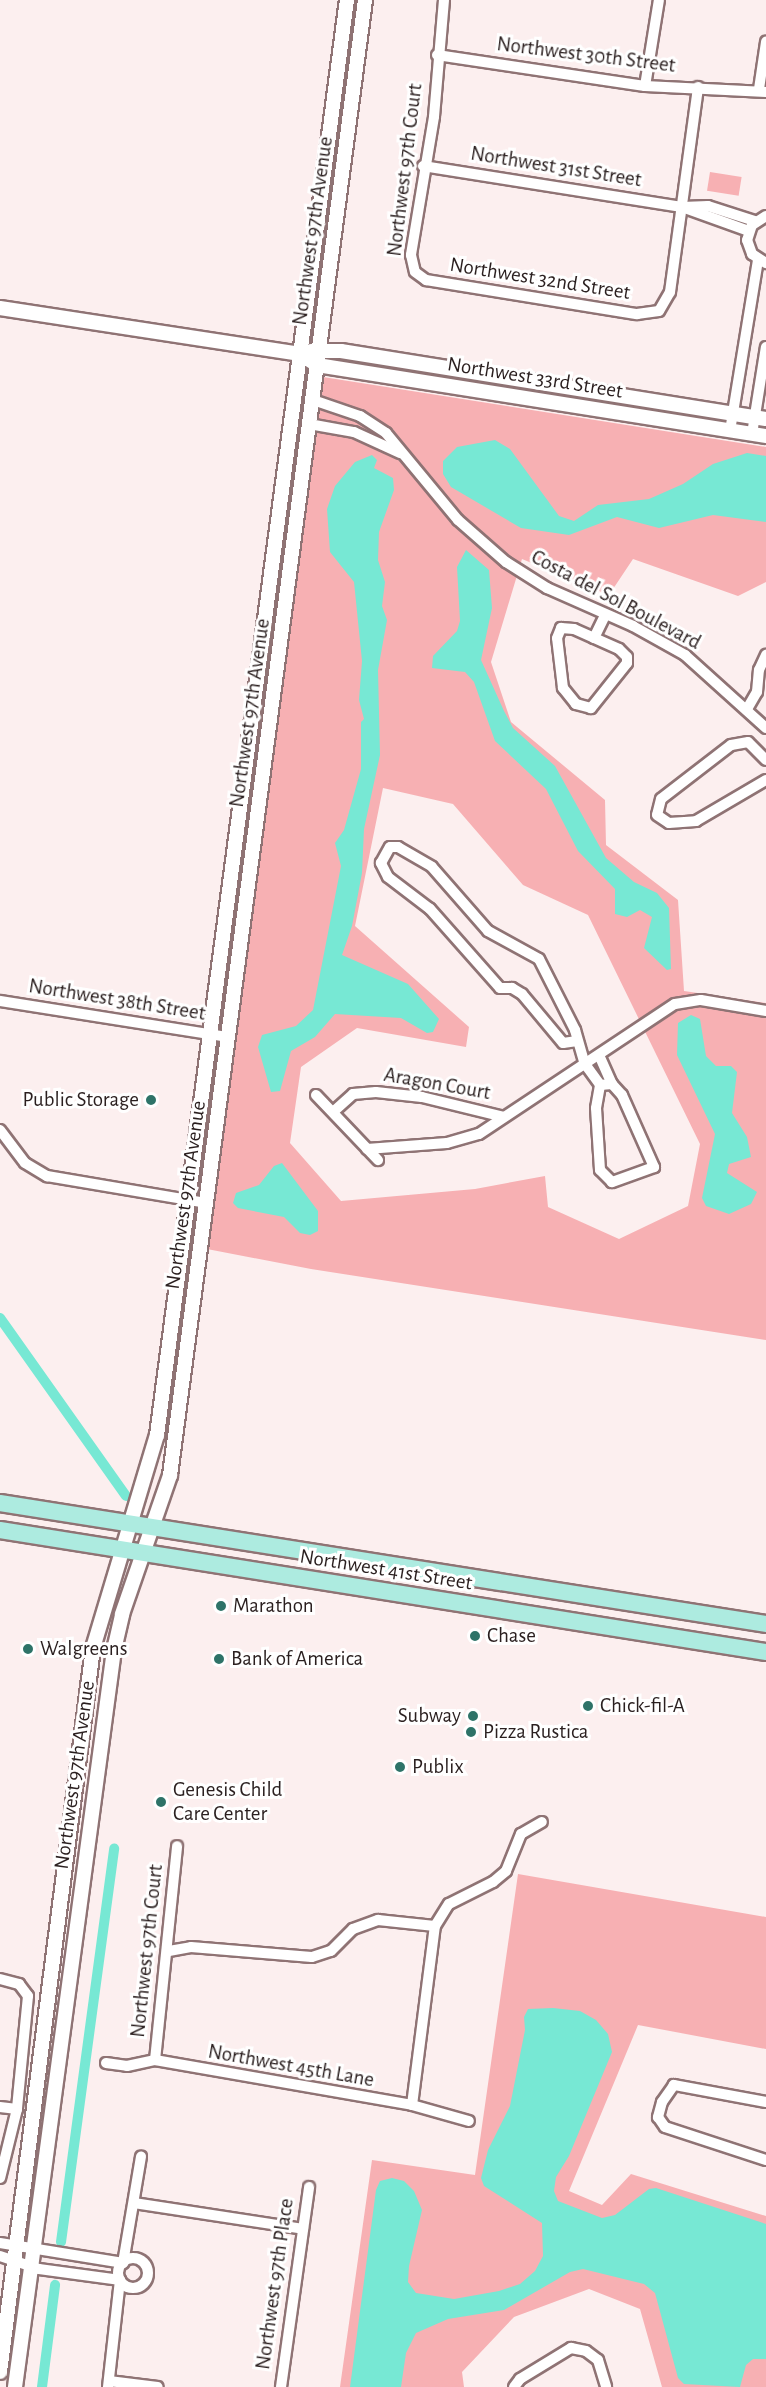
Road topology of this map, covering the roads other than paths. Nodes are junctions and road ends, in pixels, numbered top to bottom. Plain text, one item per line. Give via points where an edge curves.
1 (347, 0) edge
2 (365, 0) edge
3 (444, 0) edge
4 (659, 0) edge
5 (766, 42) edge
6 (437, 55) junction
7 (645, 86) junction
8 (698, 87) junction
9 (762, 90) edge
10 (423, 166) junction
11 (682, 207) junction
12 (766, 216) edge
13 (752, 226) junction
14 (762, 262) edge
15 (415, 272) joint
16 (0, 308) edge
17 (766, 347) edge
18 (319, 348) junction
19 (300, 354) junction
20 (317, 364) junction
21 (313, 400) junction
22 (733, 413) junction
23 (760, 418) edge
24 (309, 424) junction
25 (730, 431) junction
26 (759, 435) edge
27 (401, 453) junction
28 (266, 613) junction
29 (284, 615) junction
30 (605, 615) junction
31 (594, 638) junction
32 (766, 655) edge
33 (761, 691) edge
34 (747, 709) junction
35 (766, 728) edge
36 (765, 755) edge
37 (766, 780) edge
38 (229, 885) junction
39 (248, 887) junction
40 (0, 1001) edge
41 (766, 1011) edge
42 (209, 1034) junction
43 (228, 1037) junction
44 (577, 1041) junction
45 (599, 1054) junction
46 (585, 1064) junction
47 (612, 1084) junction
48 (600, 1085) junction
49 (316, 1095) dead end
50 (333, 1112) junction
51 (504, 1117) junction
52 (0, 1130) edge
53 (367, 1149) junction
54 (378, 1160) dead end
55 (189, 1200) junction
56 (206, 1203) junction
57 (0, 1503) edge
58 (132, 1524) junction
59 (153, 1527) junction
60 (0, 1530) edge
61 (123, 1550) junction
62 (143, 1554) junction
63 (766, 1624) edge
64 (766, 1652) edge
65 (542, 1822) dead end
66 (177, 1846) dead end
67 (435, 1926) junction
68 (169, 1951) junction
69 (0, 1979) edge
70 (154, 2060) junction
71 (106, 2063) dead end
72 (766, 2102) edge
73 (411, 2105) junction
74 (0, 2107) edge
75 (16, 2109) junction
76 (469, 2121) dead end
77 (141, 2157) dead end
78 (766, 2160) edge
79 (0, 2178) edge
80 (309, 2187) dead end
81 (134, 2203) junction
82 (303, 2229) junction
83 (0, 2243) edge
84 (33, 2251) junction
85 (15, 2253) junction
86 (0, 2256) edge
87 (123, 2263) junction
88 (31, 2266) junction
89 (120, 2280) junction
90 (0, 2372) edge
91 (109, 2384) edge
92 (15, 2387) edge
93 (158, 2387) edge
94 (281, 2387) edge
95 (514, 2387) edge
96 (606, 2387) edge

1 - 19 street, Northwest 97th Avenue
2 - 18 street, Northwest 97th Avenue
3 - 6 street, Northwest 97th Court
4 - 7 street
5 - 9 street
6 - 7 street, Northwest 30th Street
6 - 10 street, Northwest 97th Court via 435,110
7 - 8 street, Northwest 30th Street
8 - 9 street, Northwest 30th Street
8 - 11 street
10 - 11 street, Northwest 31st Street
10 - 15 street, Northwest 97th Court via 411,255
11 - 13 street, Northwest 31st Street
11 - 15 street, Northwest 32nd Street via 670,292 661,309 637,314 435,282
12 - 13 street
13 - 14 street via 748,245
14 - 22 street
16 - 19 street, Northwest 33rd Street
17 - 23 street
18 - 19 street, Northwest 33rd Street
18 - 20 street, Northwest 97th Avenue
18 - 22 street, Northwest 33rd Street
19 - 20 street, Northwest 33rd Street
19 - 28 street, Northwest 97th Avenue
20 - 21 street, Northwest 97th Avenue
20 - 25 street, Northwest 33rd Street
21 - 24 street, Northwest 97th Avenue
21 - 27 street, Costa del Sol Boulevard via 373,424 391,438
22 - 23 street, Northwest 33rd Street
22 - 25 street
23 - 26 street
24 - 27 street, Costa del Sol Boulevard via 354,432
24 - 29 street, Northwest 97th Avenue
25 - 26 street, Northwest 33rd Street
27 - 30 street, Costa del Sol Boulevard via 483,544 537,583
28 - 29 street
28 - 38 street, Northwest 97th Avenue
29 - 39 street, Northwest 97th Avenue
30 - 31 street
30 - 34 street, Costa del Sol Boulevard via 650,635 698,664
31 - 31 street via 564,627 558,635 563,688 576,704 588,709 596,704 627,660 624,652
32 - 33 street
33 - 34 street
34 - 35 street, Costa del Sol Boulevard
36 - 37 street via 748,742 727,747 661,799 657,815 669,823 696,821
38 - 39 street
38 - 42 street, Northwest 97th Avenue
39 - 43 street, Northwest 97th Avenue
40 - 42 street, Northwest 38th Street
41 - 45 street via 696,1000 675,1004
42 - 43 street, Northwest 38th Street
42 - 55 street, Northwest 97th Avenue
43 - 56 street, Northwest 97th Avenue
44 - 44 street via 539,959 488,931 432,867 399,846 390,847 381,863 388,877 430,909 500,988 512,988 522,994 562,1043
44 - 46 street
45 - 46 street
45 - 47 street
46 - 48 street
46 - 51 street
47 - 48 street
47 - 48 street via 622,1095 654,1167 612,1182 600,1170 596,1108
49 - 50 street
50 - 51 street, Aragon Court via 353,1094 376,1092 422,1097
50 - 53 street
51 - 53 street via 479,1134 456,1141
52 - 55 street via 25,1163 47,1176
53 - 54 street
55 - 56 street
55 - 58 street, Northwest 97th Avenue via 157,1435
56 - 59 street, Northwest 97th Avenue via 170,1475
57 - 58 main road, Northwest 41st Street
58 - 59 main road, Northwest 41st Street
58 - 61 street, Northwest 97th Avenue
59 - 62 street, Northwest 97th Avenue
59 - 63 main road, Northwest 41st Street
60 - 61 main road, Northwest 41st Street
61 - 62 main road, Northwest 41st Street
61 - 85 street, Northwest 97th Avenue via 101,1614 90,1665
62 - 64 main road, Northwest 41st Street
62 - 84 street, Northwest 97th Avenue via 122,1614 108,1687
65 - 67 street via 521,1834 506,1871 493,1882 449,1904
66 - 68 street, Northwest 97th Court via 166,1934
67 - 68 street via 378,1920 353,1929 331,1951 312,1957 191,1947
67 - 73 street
68 - 70 street, Northwest 97th Court
69 - 75 street via 19,1984 28,1996
70 - 71 street, Northwest 45th Lane via 128,2066
70 - 73 street, Northwest 45th Lane
72 - 78 street via 674,2085 662,2102 658,2117 661,2123
73 - 76 street, Northwest 45th Lane
74 - 75 street
75 - 79 street
77 - 81 street
80 - 82 street, Northwest 97th Place
81 - 82 street
81 - 87 street
82 - 94 street, Northwest 97th Place
83 - 85 street
84 - 85 street
84 - 87 street
84 - 88 street, Northwest 97th Avenue
85 - 86 street
85 - 88 street
85 - 90 street, Northwest 97th Avenue
87 - 89 street
87 - 89 street via 137,2259 145,2264 148,2274 145,2283 136,2288 127,2287
88 - 89 street
88 - 92 street, Northwest 97th Avenue
89 - 91 street
91 - 93 street
95 - 96 street via 520,2379 571,2348 586,2351 598,2360

